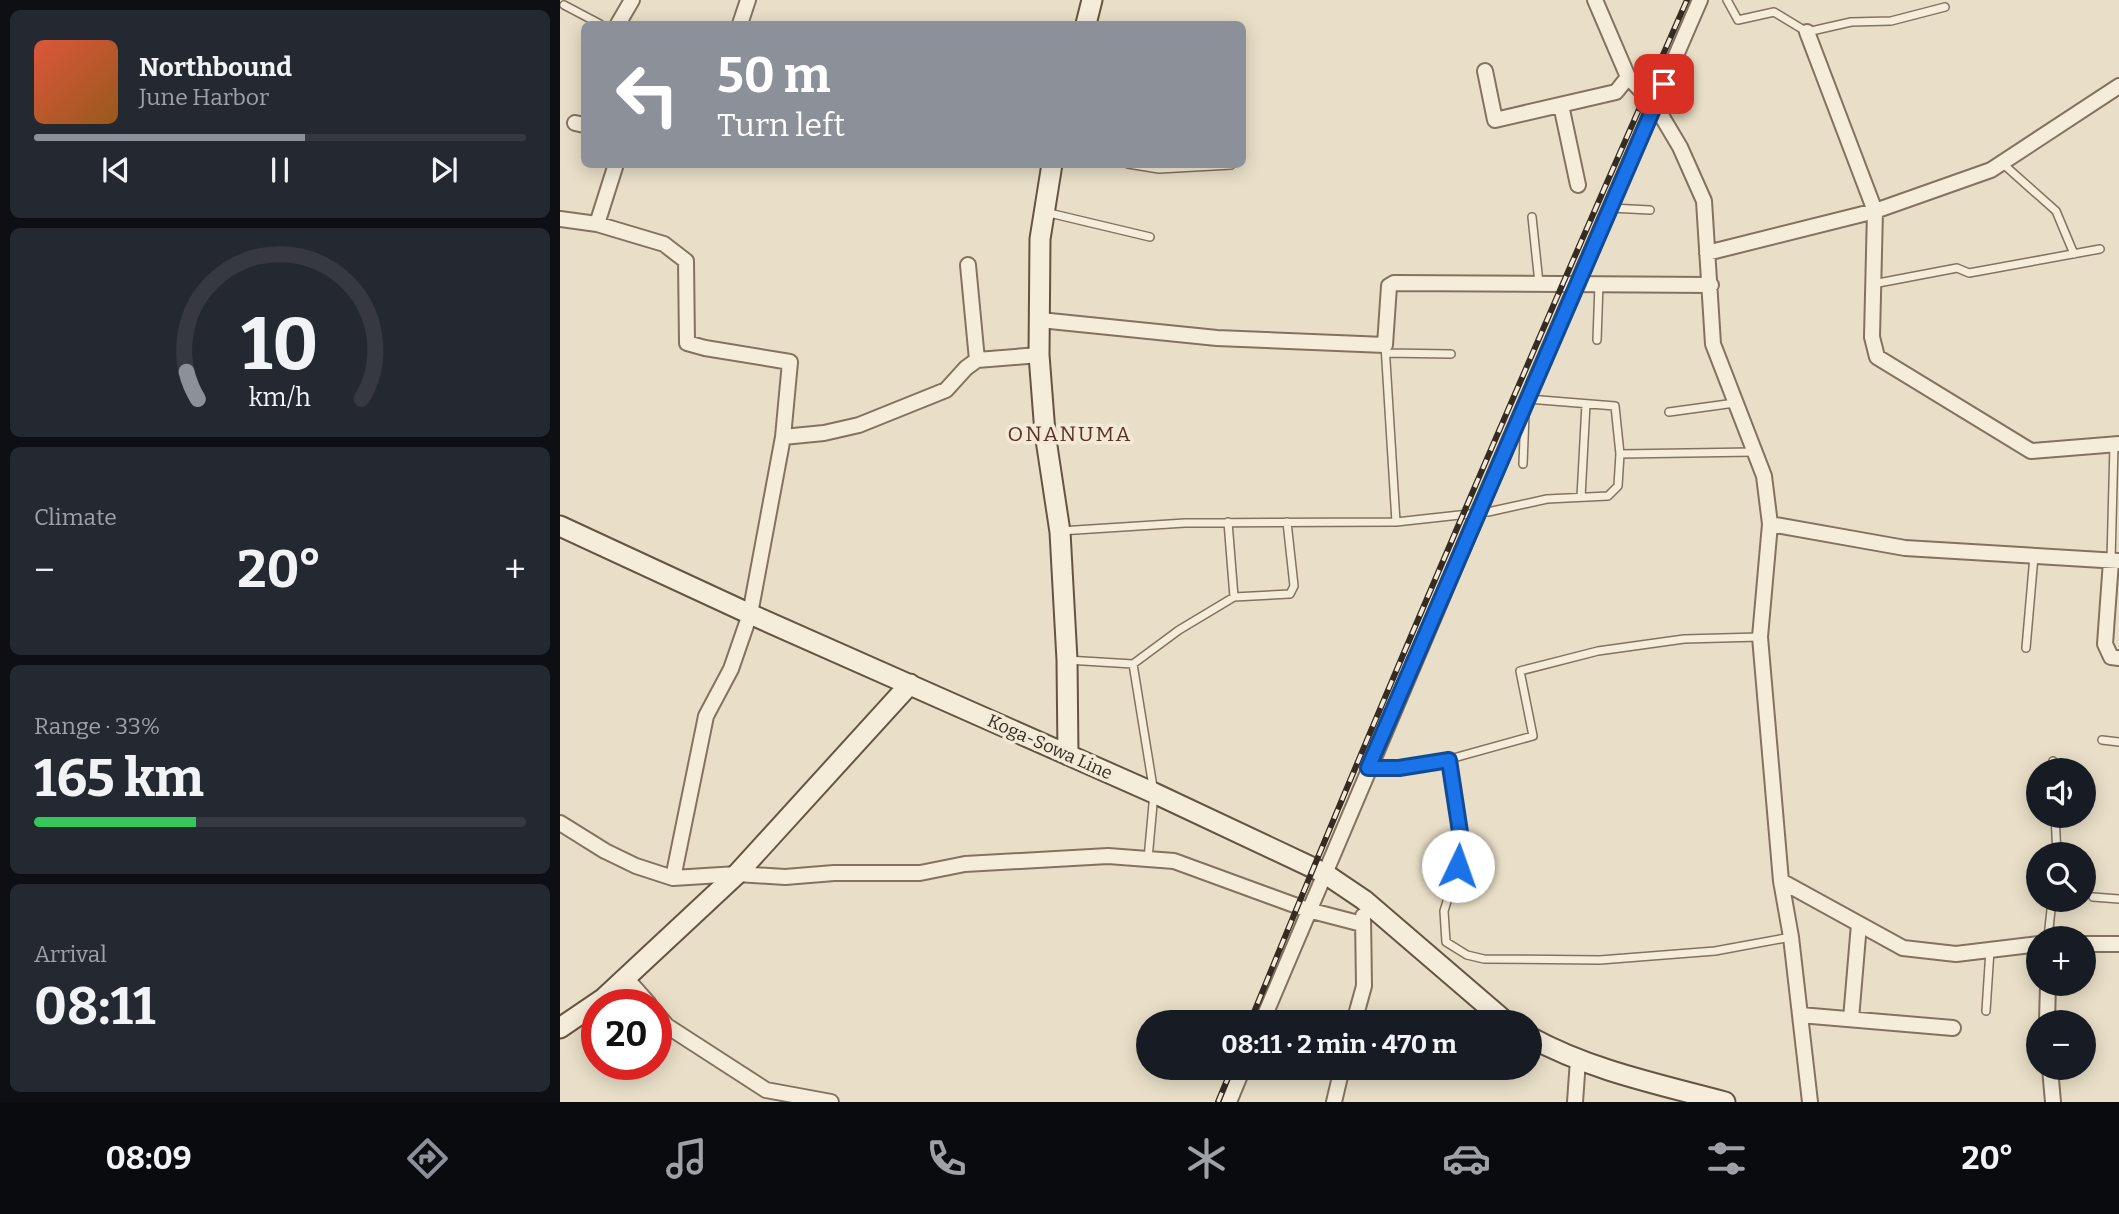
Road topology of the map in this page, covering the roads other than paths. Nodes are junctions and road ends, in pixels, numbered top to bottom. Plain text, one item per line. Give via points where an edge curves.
1 (632, 0) edge
2 (748, 0) edge
3 (1092, 0) edge
4 (1595, 0) edge
5 (1700, 0) edge
6 (1727, 0) edge
7 (564, 5) dead end
8 (1945, 7) dead end
9 (594, 21) edge
10 (620, 21) edge
11 (741, 21) edge
12 (1087, 21) edge
13 (1807, 32) junction
14 (1485, 71) dead end
15 (1628, 77) junction
16 (2119, 86) edge
17 (1562, 105) junction
18 (1655, 105) junction
19 (2002, 163) junction
20 (615, 168) edge
21 (1051, 168) edge
22 (1156, 168) edge
23 (1177, 168) edge
24 (1578, 185) dead end
25 (1610, 208) junction
26 (1650, 210) dead end
27 (1875, 211) junction
28 (1044, 212) junction
29 (1532, 218) dead end
30 (560, 219) edge
31 (597, 224) junction
32 (1150, 237) dead end
33 (2100, 249) dead end
34 (1707, 253) junction
35 (2074, 254) junction
36 (968, 265) dead end
37 (1539, 283) junction
38 (1577, 283) junction
39 (1599, 284) junction
40 (1873, 284) junction
41 (1711, 285) junction
42 (1040, 320) junction
43 (1597, 340) dead end
44 (1386, 349) junction
45 (1451, 354) dead end
46 (1039, 355) junction
47 (977, 360) junction
48 (1526, 401) junction
49 (1735, 403) junction
50 (1586, 404) junction
51 (1669, 412) dead end
52 (783, 437) junction
53 (2116, 444) edge
54 (1755, 452) junction
55 (1620, 454) junction
56 (1522, 464) dead end
57 (1581, 497) junction
58 (1483, 513) junction
59 (1228, 522) junction
60 (1287, 522) junction
61 (1396, 522) junction
62 (1770, 524) junction
63 (560, 526) edge
64 (1060, 531) junction
65 (2034, 556) junction
66 (2115, 561) edge
67 (1234, 597) junction
68 (750, 614) junction
69 (1760, 637) junction
70 (2026, 648) dead end
71 (2119, 658) edge
72 (1067, 660) junction
73 (1133, 664) junction
74 (910, 684) junction
75 (2102, 740) dead end
76 (2119, 742) edge
77 (1068, 755) junction
78 (1449, 760) junction
79 (1368, 768) junction
80 (1154, 793) junction
81 (560, 823) edge
82 (1148, 859) junction
83 (1324, 873) junction
84 (737, 874) junction
85 (673, 878) junction
86 (1781, 881) junction
87 (2096, 897) edge
88 (2119, 899) edge
89 (1364, 900) junction
90 (1308, 910) junction
91 (1363, 924) junction
92 (1859, 924) junction
93 (1791, 937) junction
94 (2096, 944) edge
95 (2119, 944) edge
96 (2026, 946) edge
97 (1990, 950) junction
98 (626, 978) junction
99 (636, 989) edge
100 (1267, 1010) edge
101 (1357, 1010) edge
102 (1492, 1010) edge
103 (1986, 1011) dead end
104 (1800, 1015) junction
105 (1851, 1019) junction
106 (560, 1028) edge
107 (1953, 1028) dead end
108 (672, 1029) edge
109 (1542, 1043) edge
110 (1578, 1060) junction
111 (1238, 1080) edge
112 (1339, 1080) edge
113 (2051, 1080) edge
114 (831, 1102) edge
115 (1229, 1102) edge
116 (1334, 1102) edge
117 (1575, 1102) edge
118 (1725, 1102) edge
119 (1810, 1102) edge
120 (2053, 1102) edge

1 - 10 street
2 - 11 street
3 - 12 main road
4 - 15 street
5 - 18 street
6 - 13 lane via 1738,20 1774,12
7 - 9 lane
8 - 13 lane via 1891,22 1852,22
13 - 27 street
14 - 17 street via 1495,120
15 - 17 street via 1616,92
15 - 18 street
16 - 19 street
17 - 24 street
18 - 25 street
18 - 34 street via 1704,201
19 - 27 street
19 - 35 lane via 2056,211
20 - 31 street
21 - 28 main road
22 - 23 lane
25 - 26 lane
25 - 38 street
27 - 34 street
27 - 40 street
28 - 32 lane
28 - 42 main road
29 - 37 lane
30 - 31 street
31 - 52 street via 664,244 686,261 687,343 790,362
33 - 35 lane
34 - 41 street
35 - 40 lane
36 - 47 street
37 - 38 street
37 - 44 street via 1394,283 1389,286
38 - 39 street
38 - 48 street
39 - 41 street
39 - 43 lane
40 - 53 street via 1872,337 1877,357 2031,451
41 - 49 street via 1713,344
42 - 44 street
42 - 46 main road
44 - 45 lane
44 - 61 lane
46 - 47 street
46 - 64 main road
47 - 52 street via 946,390 859,425
48 - 50 lane
48 - 56 lane
48 - 58 street
49 - 51 lane
49 - 54 street
50 - 55 lane via 1615,406
50 - 57 lane
52 - 68 street
53 - 66 lane
54 - 55 lane
54 - 62 street via 1764,476
55 - 57 lane via 1618,486 1608,496
57 - 58 lane via 1547,499
58 - 61 lane
58 - 79 street
59 - 60 lane
59 - 64 lane
59 - 67 lane
60 - 61 lane
60 - 67 lane via 1294,586 1290,594
62 - 65 street via 1905,548
62 - 69 street
63 - 68 main road, Koga-Sowa Line
64 - 72 main road
65 - 66 street
65 - 70 lane
66 - 71 street via 2105,644 2111,657
67 - 73 lane
68 - 74 main road, Koga-Sowa Line
68 - 85 street via 731,669 706,716
69 - 78 lane via 1672,640 1520,671 1533,736
69 - 86 street
72 - 73 lane
72 - 77 main road
73 - 80 lane
74 - 77 main road, Koga-Sowa Line
74 - 84 main road
75 - 76 lane
77 - 80 main road, Koga-Sowa Line
78 - 79 lane
78 - 93 lane via 1460,832 1458,866 1444,911 1446,942 1466,955 1600,960 1715,951
79 - 83 street
80 - 82 lane
80 - 83 main road, Koga-Sowa Line
81 - 85 street via 605,851
82 - 84 street via 1108,856 1012,861 920,873
82 - 90 street via 1174,861
83 - 89 main road, Koga-Sowa Line
83 - 90 street
84 - 85 street
84 - 98 main road
86 - 92 street
86 - 93 street
87 - 88 lane
89 - 91 street
89 - 102 main road, Koga-Sowa Line
90 - 91 street
90 - 100 street
91 - 101 street via 1364,986
92 - 97 street via 1903,948 1956,954
92 - 105 street
93 - 104 street
94 - 95 street
96 - 97 street
97 - 103 lane
98 - 99 street
98 - 106 main road
104 - 105 street
104 - 119 street
105 - 107 street
108 - 114 street via 766,1090
109 - 110 main road
110 - 117 street
110 - 118 main road
111 - 115 street
112 - 116 street
113 - 120 street

